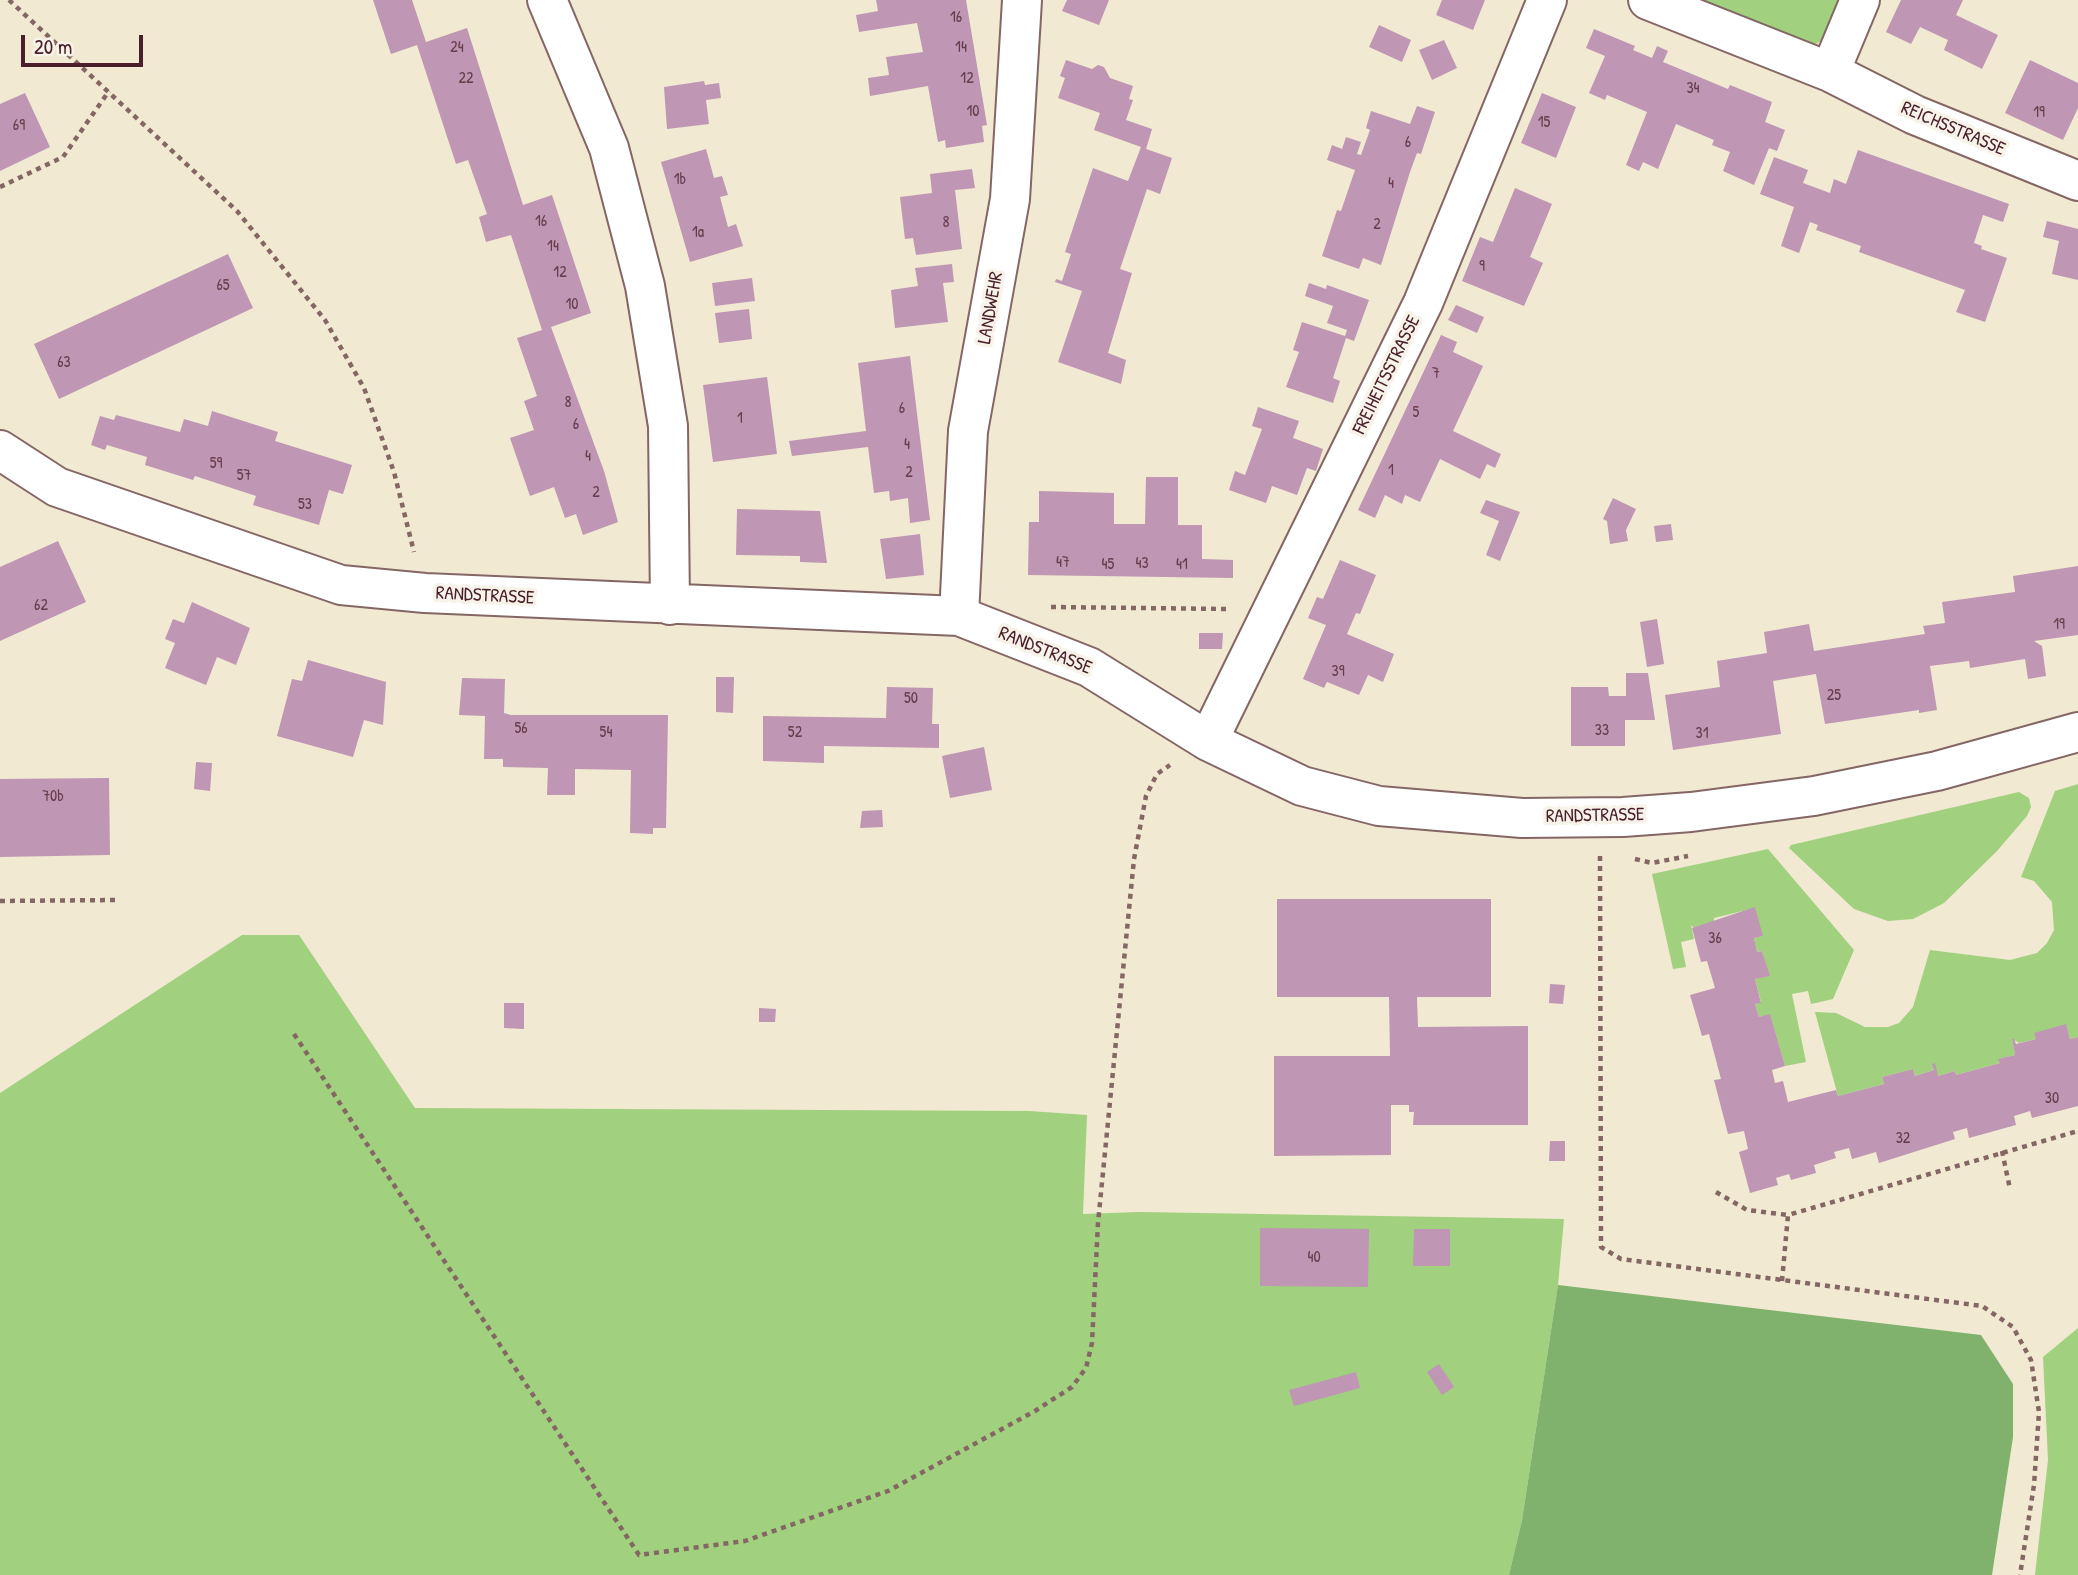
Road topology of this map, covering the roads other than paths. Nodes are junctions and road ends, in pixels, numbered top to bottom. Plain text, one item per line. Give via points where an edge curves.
1 (547, 0) edge
2 (1022, 0) edge
3 (1547, 0) edge
4 (1648, 0) edge
5 (1860, 0) edge
6 (1830, 72) junction
7 (2078, 181) edge
8 (0, 450) edge
9 (670, 605) junction
10 (959, 617) junction
11 (2078, 732) edge
12 (1208, 741) junction

1 - 9 street via 610,148 645,286 668,426
2 - 10 street, LANDWEHR via 1010,199 968,431
3 - 12 street, FREIHEITSSTRASSE via 1423,303
4 - 6 street, REICHSSTRASSE
5 - 6 street
6 - 7 street, REICHSSTRASSE via 1915,115
8 - 9 street, RANDSTRASSE via 57,487 341,584 425,593
9 - 10 street, RANDSTRASSE
10 - 12 street, RANDSTRASSE via 1089,667
11 - 12 street, RANDSTRASSE via 1937,771 1814,796 1691,812 1522,818 1379,806 1302,786

